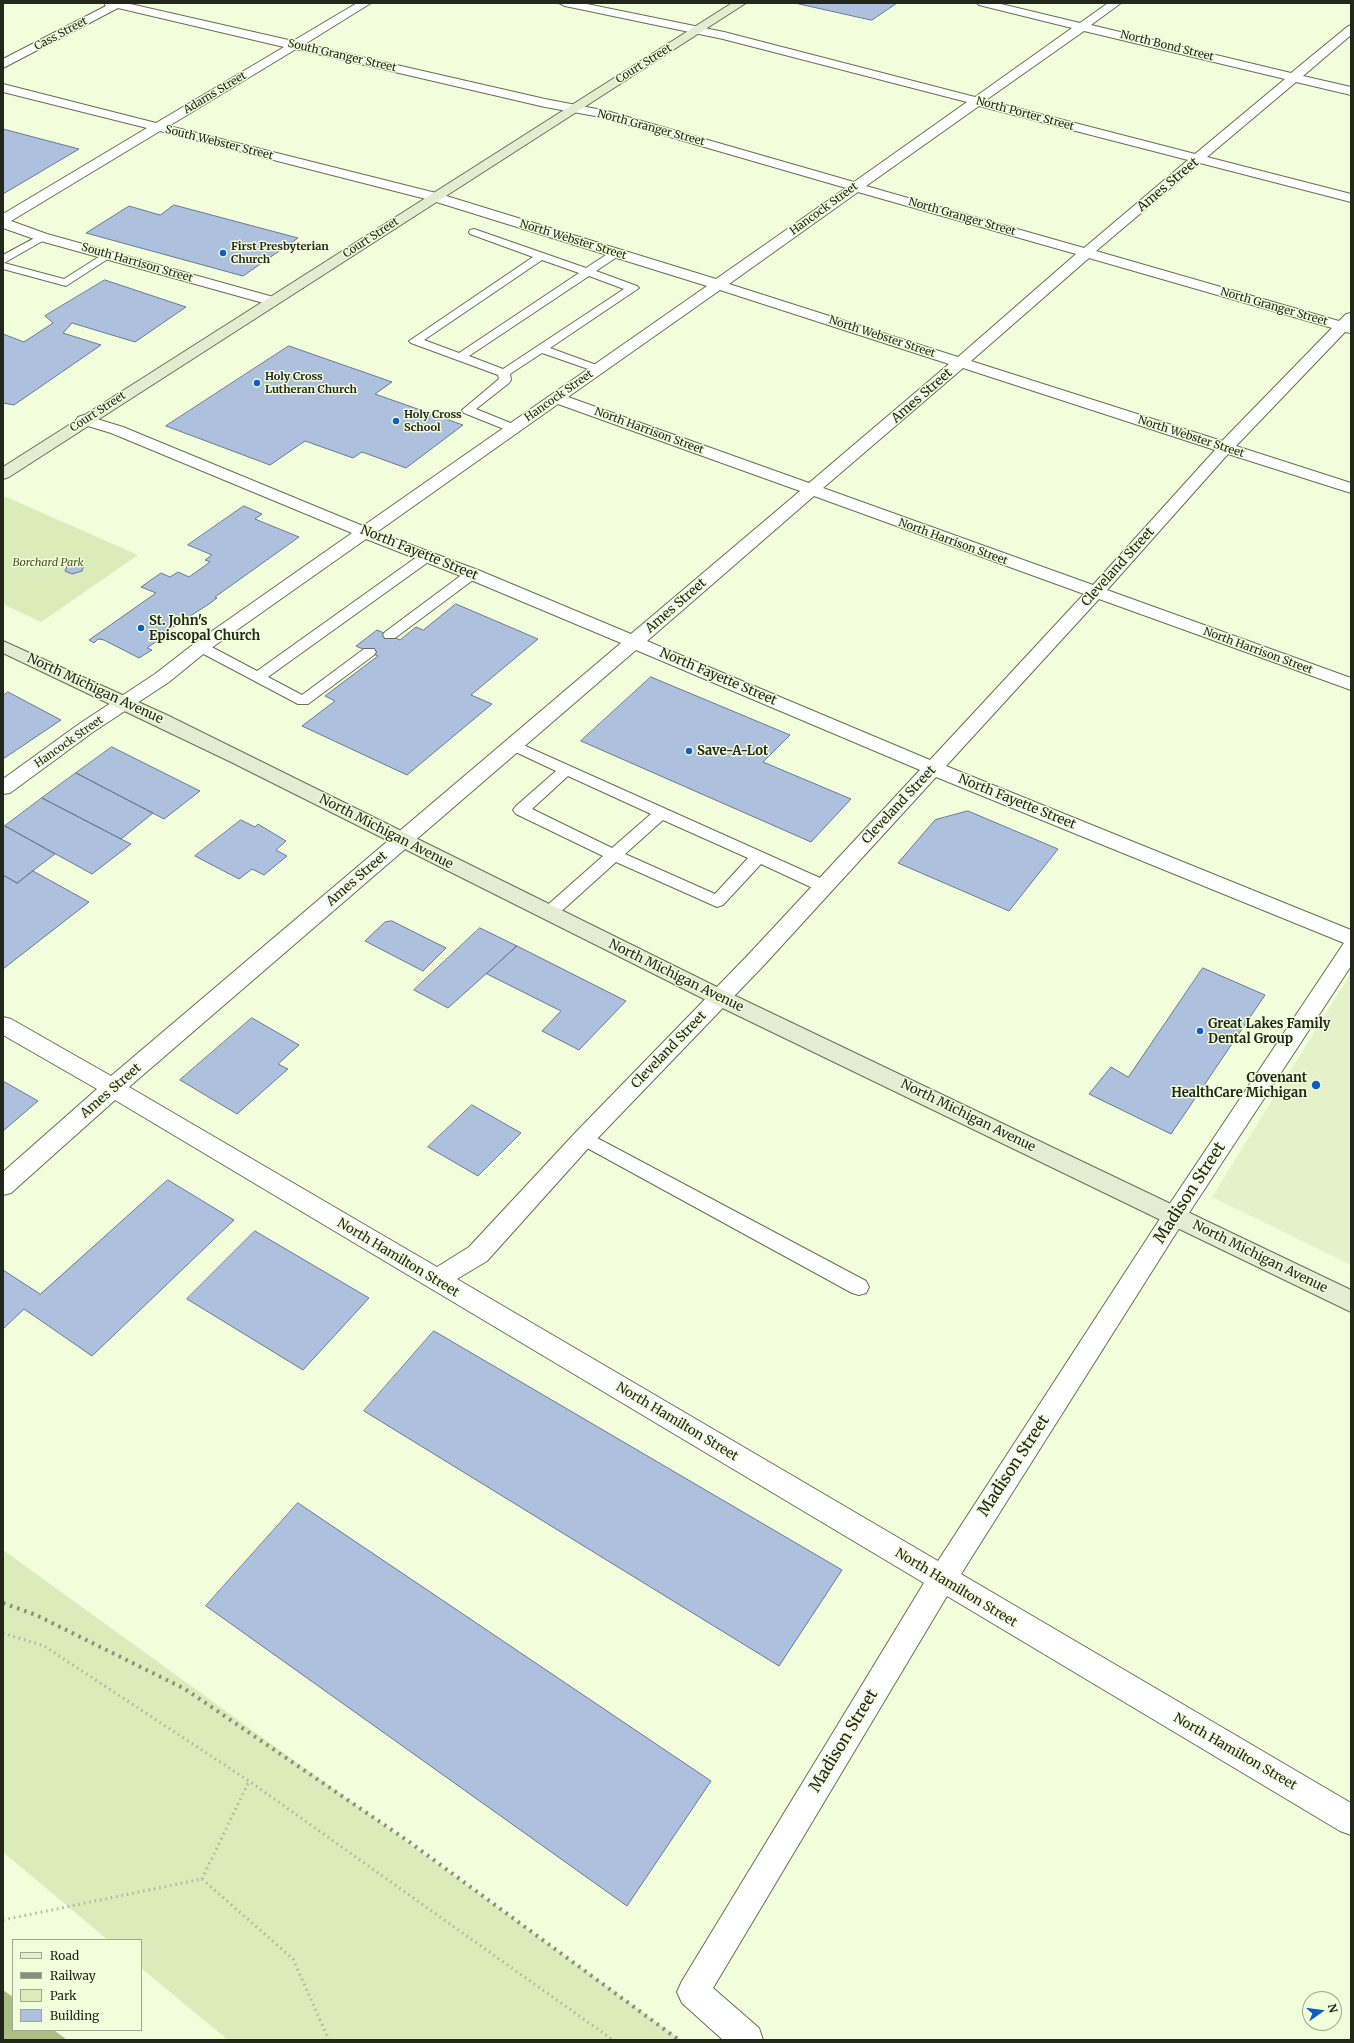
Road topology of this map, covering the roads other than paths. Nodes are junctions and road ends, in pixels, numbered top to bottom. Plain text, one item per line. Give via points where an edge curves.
1 (366, 3) edge
2 (565, 3) edge
3 (740, 3) edge
4 (984, 3) edge
5 (1115, 3) edge
6 (116, 4) edge
7 (1083, 26) junction
8 (1351, 29) edge
9 (698, 30) junction
10 (295, 45) junction
11 (3, 64) edge
12 (1295, 77) junction
13 (3, 88) edge
14 (1351, 90) edge
15 (977, 101) junction
16 (573, 109) junction
17 (156, 128) junction
18 (1199, 159) junction
19 (856, 186) junction
20 (435, 197) junction
21 (1351, 198) edge
22 (3, 220) edge
23 (3, 223) edge
24 (474, 232) dead end
25 (42, 237) junction
26 (616, 253) junction
27 (1086, 253) junction
28 (109, 255) junction
29 (541, 256) junction
30 (3, 260) edge
31 (3, 266) edge
32 (588, 272) junction
33 (718, 285) junction
34 (272, 301) junction
35 (1348, 324) edge
36 (541, 349) junction
37 (460, 357) junction
38 (961, 362) junction
39 (598, 369) junction
40 (504, 373) junction
41 (556, 398) junction
42 (84, 420) junction
43 (514, 429) junction
44 (1225, 448) junction
45 (3, 474) edge
46 (1351, 488) edge
47 (811, 490) junction
48 (367, 532) junction
49 (426, 557) junction
50 (472, 574) junction
51 (1095, 593) junction
52 (390, 635) dead end
53 (634, 642) junction
54 (3, 646) edge
55 (201, 647) junction
56 (369, 652) dead end
57 (258, 677) junction
58 (1351, 684) edge
59 (128, 702) junction
60 (512, 745) junction
61 (933, 768) junction
62 (566, 770) junction
63 (3, 788) edge
64 (661, 813) junction
65 (402, 841) junction
66 (614, 855) junction
67 (759, 857) junction
68 (824, 886) junction
69 (549, 913) junction
70 (1351, 938) edge
71 (1351, 949) edge
72 (720, 998) junction
73 (3, 1025) edge
74 (113, 1088) junction
75 (584, 1138) junction
76 (3, 1186) edge
77 (1175, 1215) junction
78 (436, 1280) junction
79 (859, 1287) dead end
80 (1351, 1302) edge
81 (942, 1579) junction
82 (1351, 1820) edge
83 (747, 2040) edge

1 - 10 street, Adams Street
2 - 9 street, North Porter Street
3 - 9 main road, Court Street
4 - 7 street, North Bond Street
5 - 7 street, Hancock Street
6 - 10 street, South Granger Street
6 - 11 street, Cass Street
7 - 12 street, North Bond Street
7 - 15 street, Hancock Street
8 - 12 street, Ames Street
9 - 15 street, North Porter Street
9 - 16 main road, Court Street
10 - 16 street, South Granger Street
10 - 17 street, Adams Street
12 - 14 street, North Bond Street
12 - 18 street, Ames Street
13 - 17 street, South Webster Street
15 - 18 street, North Porter Street
15 - 19 street, Hancock Street
16 - 19 street, North Granger Street via 603,114
16 - 20 main road, Court Street
17 - 20 street, South Webster Street
17 - 22 street, Adams Street
18 - 21 street, North Porter Street
18 - 27 street, Ames Street
19 - 27 street, North Granger Street
19 - 33 street, Hancock Street
20 - 26 street, North Webster Street
20 - 34 main road, Court Street
23 - 25 street, South Harrison Street
24 - 29 lane
25 - 28 street, South Harrison Street
25 - 30 lane
26 - 32 lane
26 - 33 street, North Webster Street
27 - 35 street, North Granger Street
27 - 38 street, Ames Street
28 - 31 lane via 66,283
28 - 34 street, South Harrison Street
29 - 32 lane
29 - 37 lane via 415,340
32 - 36 lane via 633,288
32 - 37 lane
33 - 38 street, North Webster Street
33 - 39 street, Hancock Street
34 - 42 main road, Court Street
35 - 44 street, Cleveland Street
36 - 39 lane
36 - 40 lane
37 - 40 lane
38 - 44 street, North Webster Street
38 - 47 street, Ames Street
39 - 41 street, Hancock Street
40 - 43 lane via 505,380 468,410
41 - 43 street, Hancock Street
41 - 47 street, North Harrison Street
42 - 45 main road, Court Street
42 - 48 street, North Fayette Street via 117,430
43 - 48 street, Hancock Street
44 - 46 street, North Webster Street
44 - 51 street, Cleveland Street
47 - 51 street, North Harrison Street
47 - 53 street, Ames Street
48 - 49 street, North Fayette Street
48 - 55 street, Hancock Street
49 - 50 street, North Fayette Street
49 - 57 lane
50 - 52 lane
50 - 53 street, North Fayette Street
51 - 58 street, North Harrison Street
51 - 61 street, Cleveland Street
53 - 60 street, Ames Street
53 - 61 street, North Fayette Street
54 - 59 main road, North Michigan Avenue
55 - 57 lane
55 - 59 street, Hancock Street
56 - 57 lane via 303,701
59 - 63 street, Hancock Street via 86,728
59 - 65 main road, North Michigan Avenue
60 - 62 lane
60 - 65 street, Ames Street
61 - 68 street, Cleveland Street
61 - 70 street, North Fayette Street
62 - 64 lane
62 - 66 lane via 521,810
64 - 66 lane
64 - 67 lane
65 - 69 main road, North Michigan Avenue
65 - 74 street, Ames Street
66 - 67 lane via 717,901
66 - 69 lane
67 - 68 lane
68 - 72 street, Cleveland Street
69 - 72 main road, North Michigan Avenue
71 - 77 street, Madison Street
72 - 75 street, Cleveland Street
72 - 77 main road, North Michigan Avenue
73 - 74 street, North Hamilton Street
74 - 76 street, Ames Street
74 - 78 street, North Hamilton Street
75 - 78 street, Cleveland Street via 478,1254
75 - 79 lane
77 - 80 main road, North Michigan Avenue
77 - 81 street, Madison Street
78 - 81 street, North Hamilton Street
81 - 82 street, North Hamilton Street
81 - 83 street, Madison Street via 693,1992

